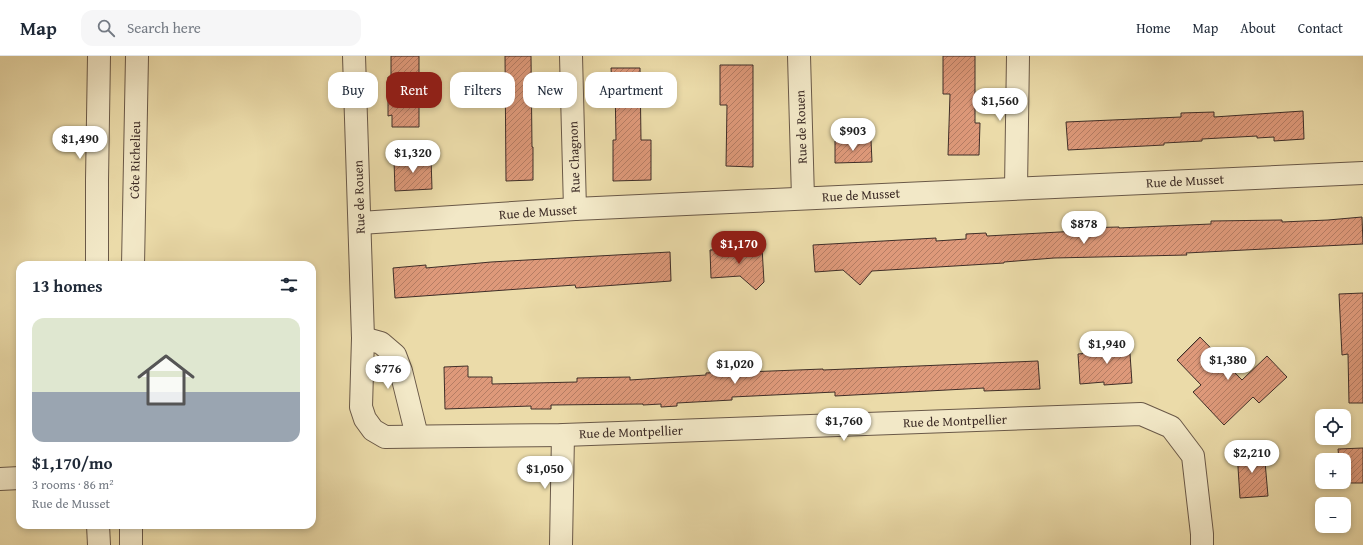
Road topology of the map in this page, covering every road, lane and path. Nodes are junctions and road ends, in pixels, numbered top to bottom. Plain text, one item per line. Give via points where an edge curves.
1 (99, 56) edge
2 (137, 56) edge
3 (354, 56) edge
4 (571, 56) edge
5 (799, 56) edge
6 (1018, 56) edge
7 (1363, 173) edge
8 (1016, 188) junction
9 (803, 198) junction
10 (575, 209) junction
11 (360, 223) junction
12 (97, 261) edge
13 (133, 261) edge
14 (363, 338) junction
15 (563, 435) junction
16 (417, 436) junction
17 (16, 478) edge
18 (0, 479) edge
19 (98, 529) edge
20 (131, 529) edge
21 (99, 545) edge
22 (131, 545) edge
23 (561, 545) edge
24 (1202, 545) edge

1 - 12 street
2 - 13 street, Côte Richelieu
3 - 11 street, Rue de Rouen
4 - 10 street, Rue Chagnon
5 - 9 street, Rue de Rouen
6 - 8 street
7 - 8 street, Rue de Musset
8 - 9 street, Rue de Musset
9 - 10 street, Rue de Musset
10 - 11 street, Rue de Musset
11 - 14 street, Rue de Rouen
14 - 16 street via 381,343 395,355
14 - 16 street, Rue de Rouen via 361,407 365,420 373,430 384,437
15 - 16 street, Rue de Montpellier
15 - 23 street, Rue de Montpellier
15 - 24 street, Rue de Montpellier via 1141,414 1172,427 1193,456
17 - 18 street
19 - 21 street
20 - 22 street

